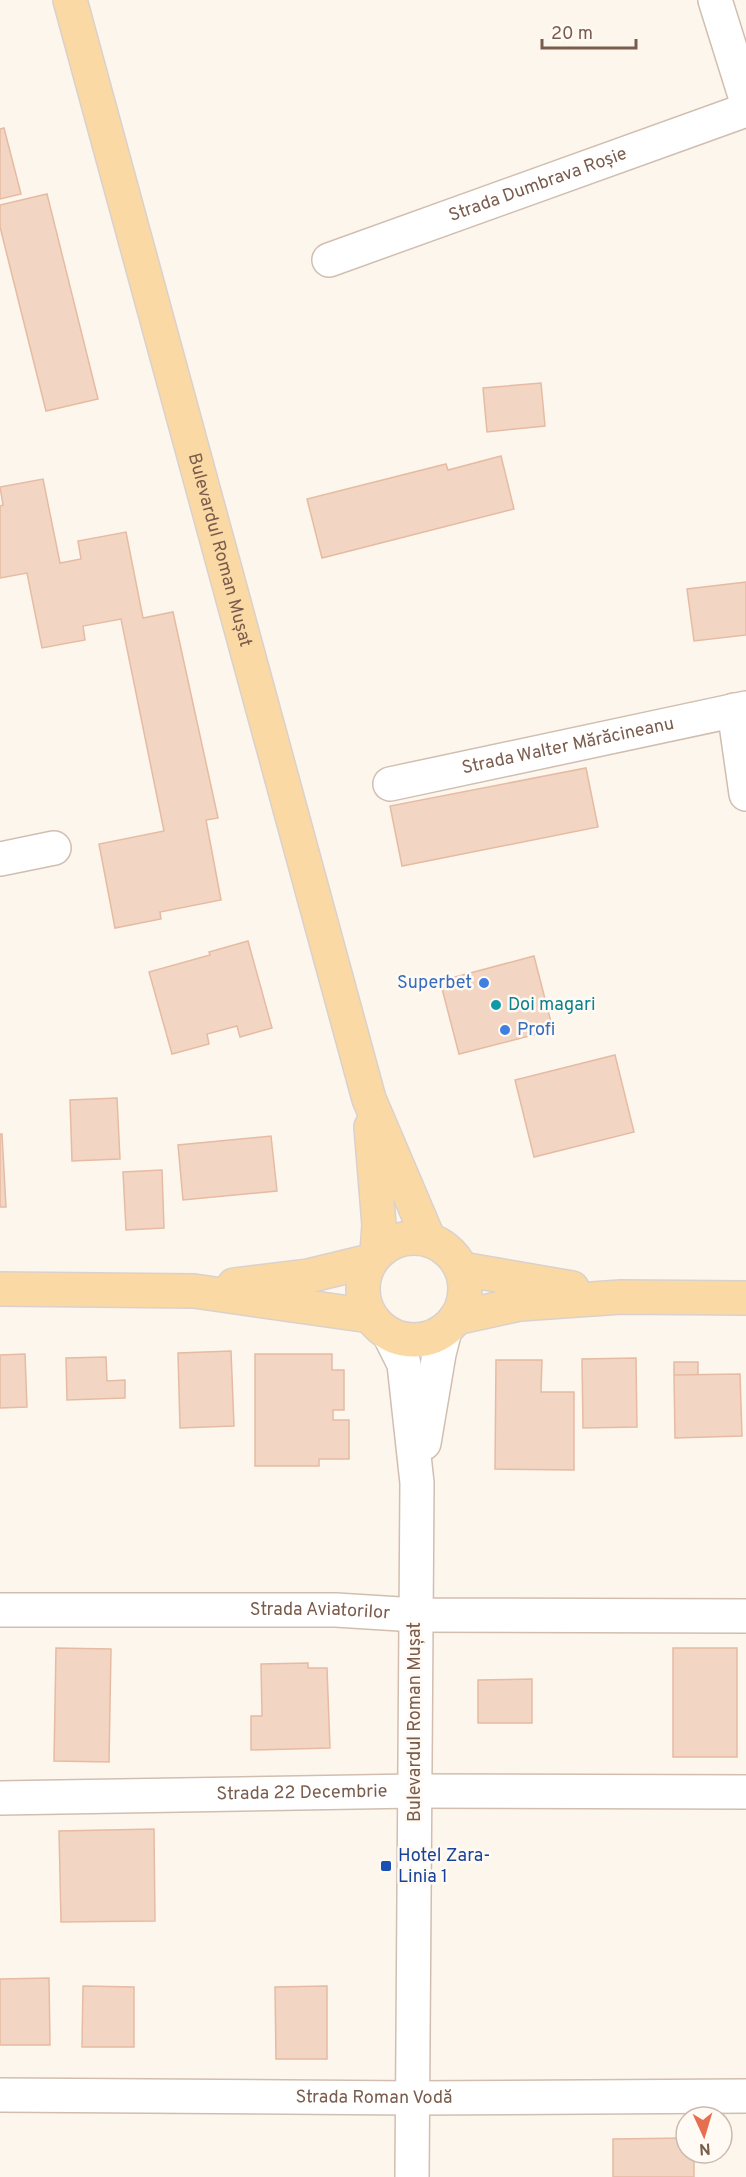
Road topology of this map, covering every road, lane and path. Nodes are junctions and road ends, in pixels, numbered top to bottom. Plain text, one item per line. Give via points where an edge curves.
1 (70, 0) edge
2 (714, 0) edge
3 (746, 99) edge
4 (746, 110) edge
5 (329, 260) dead end
6 (740, 709) edge
7 (390, 784) dead end
8 (746, 794) edge
9 (54, 848) dead end
10 (0, 859) edge
11 (369, 1099) junction
12 (429, 1240) junction
13 (373, 1257) junction
14 (462, 1269) junction
15 (0, 1289) edge
16 (194, 1291) junction
17 (621, 1297) junction
18 (746, 1298) edge
19 (451, 1324) junction
20 (379, 1325) junction
21 (417, 1483) junction
22 (0, 1610) edge
23 (416, 1615) junction
24 (746, 1616) edge
25 (414, 1791) junction
26 (746, 1792) edge
27 (0, 1798) edge
28 (0, 2095) edge
29 (746, 2096) edge
30 (413, 2098) junction
31 (412, 2177) edge

1 - 11 main road, Bulevardul Roman Mușat
2 - 3 street
4 - 5 street, Strada Dumbrava Roșie
6 - 7 street, Strada Walter Mărăcineanu
6 - 8 street
9 - 10 street
11 - 12 main road, Bulevardul Roman Mușat
11 - 13 main road, Bulevardul Roman Mușat via 379,1225
12 - 13 main road via 401,1238
12 - 14 main road via 448,1251
13 - 16 main road via 308,1276
13 - 20 main road via 362,1289 364,1303
14 - 17 main road
14 - 19 main road via 465,1294
15 - 16 main road
16 - 20 main road
17 - 18 main road
17 - 19 main road via 520,1304
19 - 20 main road via 432,1337 417,1340 402,1339
19 - 21 street, Bulevardul Roman Mușat via 439,1354
20 - 21 street, Bulevardul Roman Mușat via 404,1364
21 - 23 street, Bulevardul Roman Mușat
22 - 23 street, Strada Aviatorilor via 336,1610
23 - 24 street, Strada Aviatorilor
23 - 25 street, Bulevardul Roman Mușat
25 - 26 street, Strada 22 Decembrie
25 - 27 street, Strada 22 Decembrie
25 - 30 street, Bulevardul Roman Mușat
28 - 30 street, Strada Roman Vodă
29 - 30 street, Strada Roman Vodă
30 - 31 street, Bulevardul Roman Mușat

